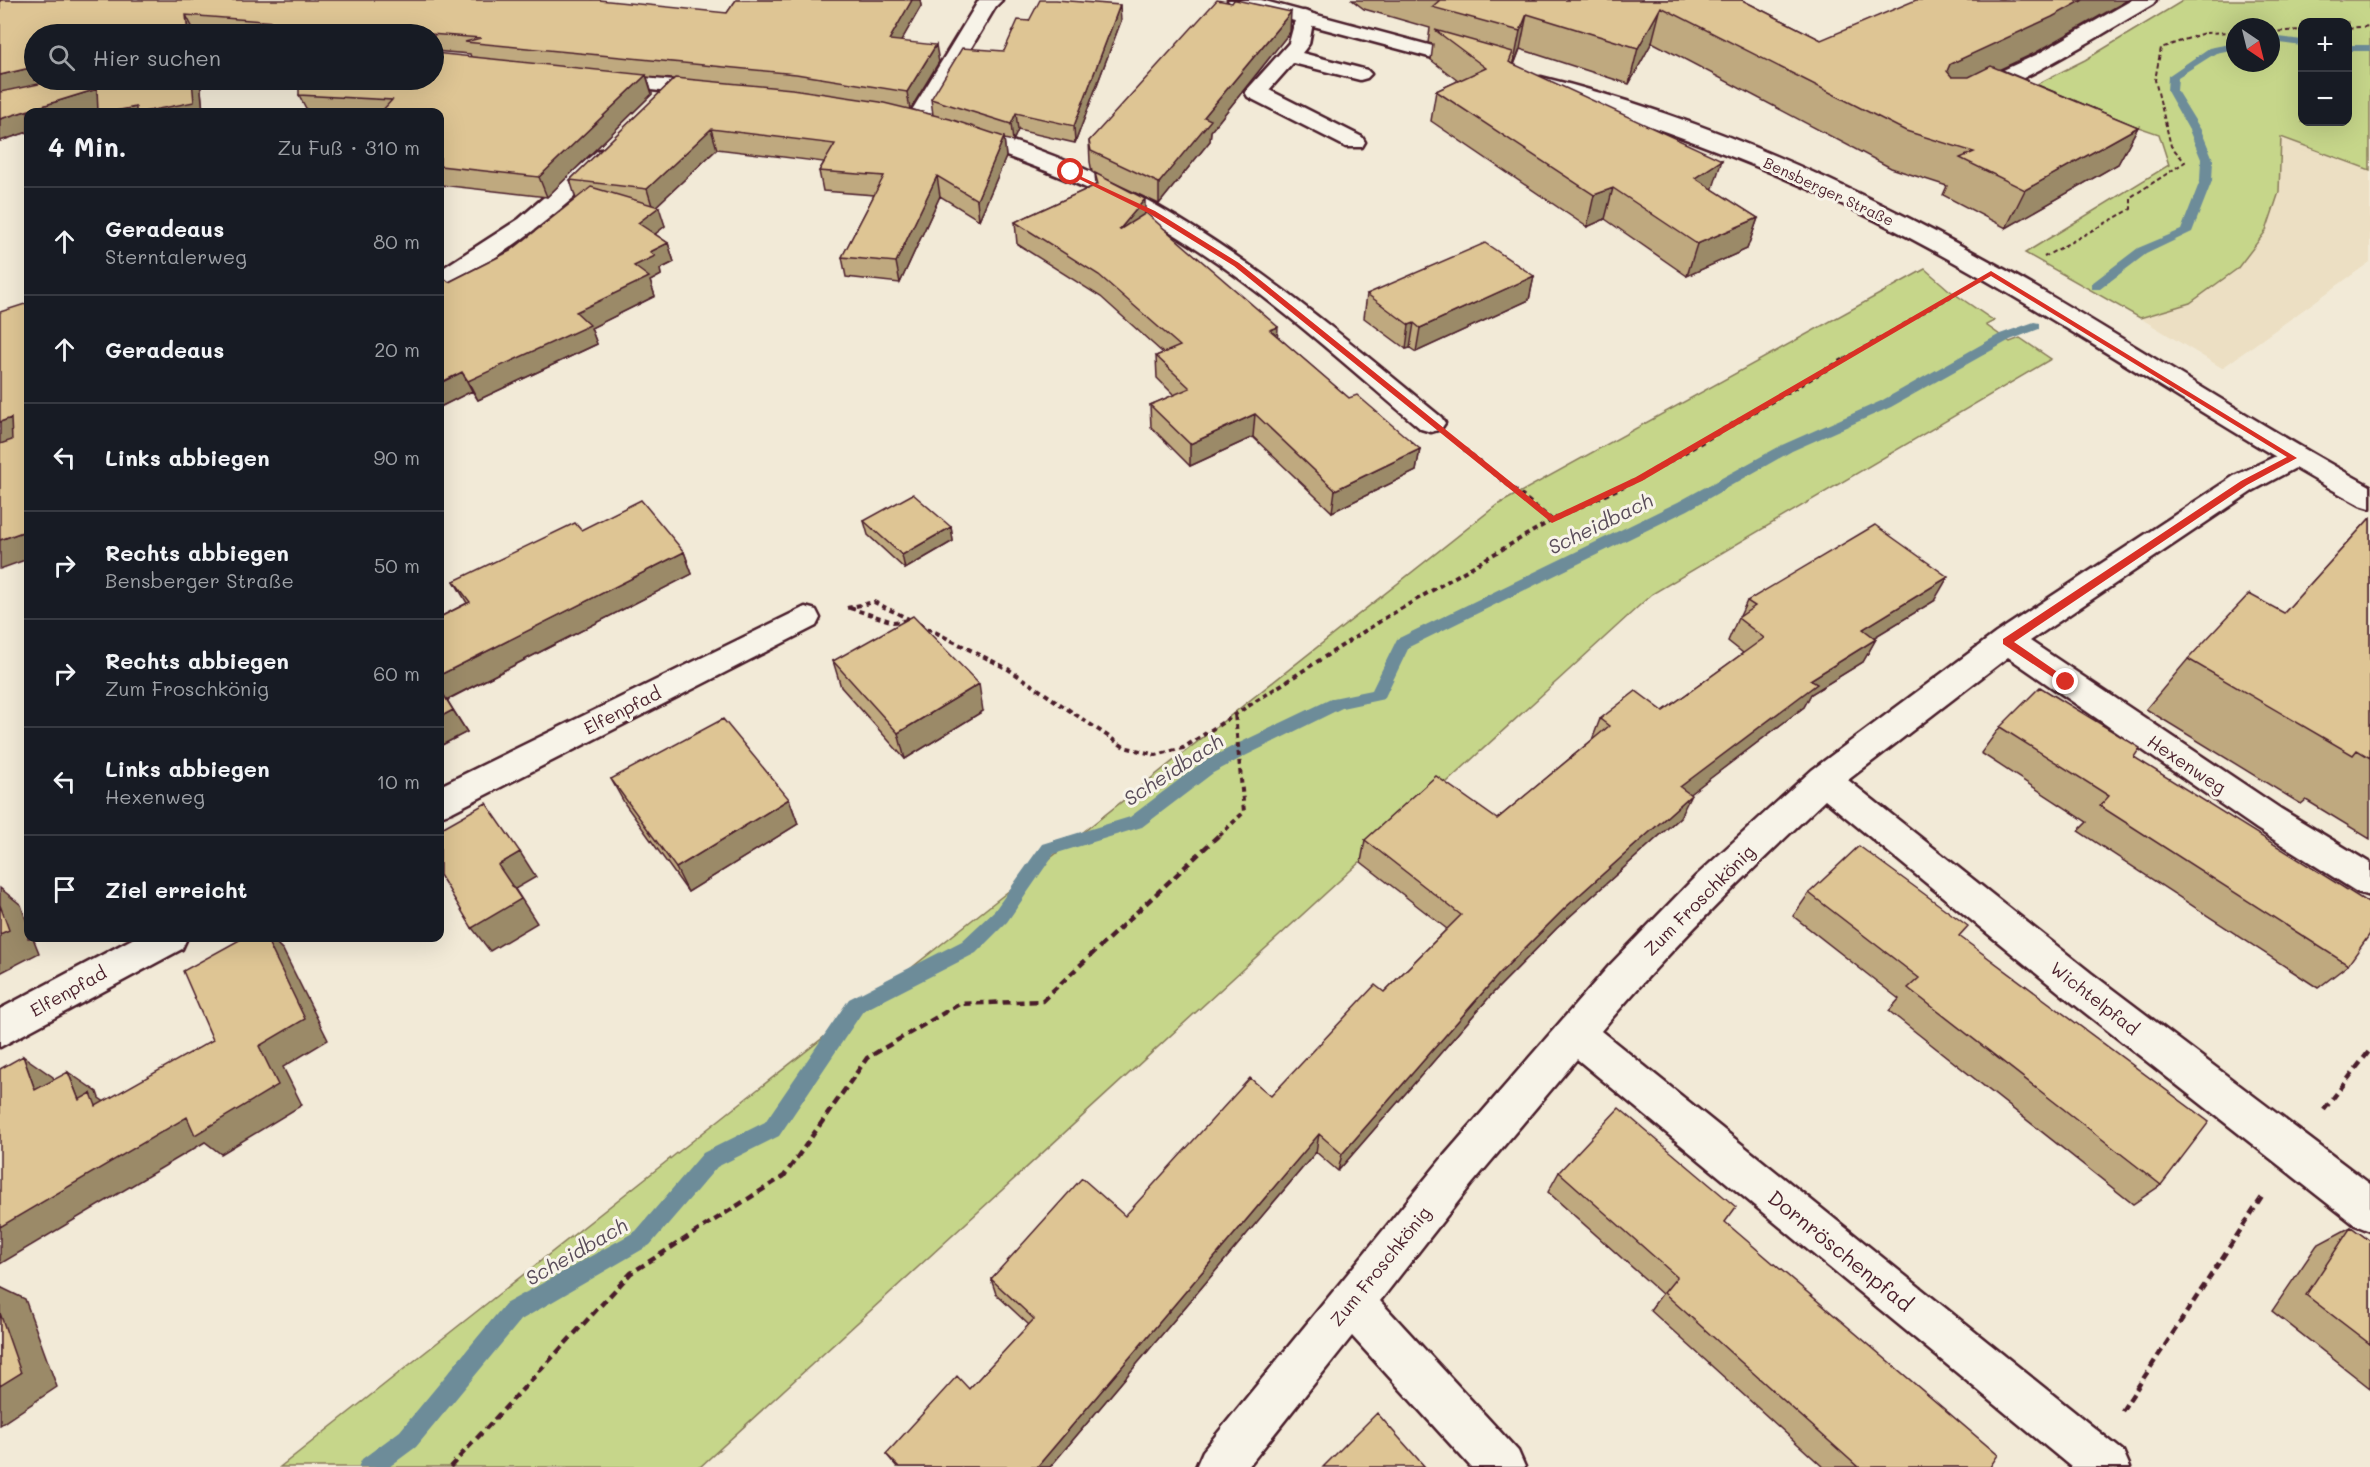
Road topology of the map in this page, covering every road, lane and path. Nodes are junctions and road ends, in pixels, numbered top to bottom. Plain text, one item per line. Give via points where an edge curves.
1 (1238, 0) edge
2 (2146, 0) edge
3 (989, 1) edge
4 (1305, 17) junction
5 (2370, 26) edge
6 (2352, 28) edge
7 (2298, 30) edge
8 (2280, 31) edge
9 (2226, 32) edge
10 (1288, 56) junction
11 (1360, 74) dead end
12 (584, 78) edge
13 (676, 86) junction
14 (732, 93) edge
15 (1954, 101) edge
16 (651, 111) edge
17 (894, 116) edge
18 (917, 120) junction
19 (1354, 142) dead end
20 (618, 143) edge
21 (1997, 276) junction
22 (444, 278) edge
23 (1431, 423) joint
24 (2293, 458) junction
25 (2370, 498) edge
26 (1552, 520) junction
27 (874, 602) dead end
28 (849, 608) dead end
29 (806, 618) dead end
30 (910, 620) junction
31 (2007, 642) junction
32 (1235, 714) junction
33 (1824, 780) junction
34 (444, 799) edge
35 (2370, 881) edge
36 (161, 942) edge
37 (0, 1029) edge
38 (1574, 1033) junction
39 (2370, 1050) edge
40 (2292, 1151) junction
41 (2370, 1210) edge
42 (1351, 1302) junction
43 (2100, 1461) edge
44 (450, 1467) edge
45 (1219, 1467) edge
46 (1502, 1467) edge

1 - 4 street, Bensberger Straße
2 - 15 street via 2043,59
3 - 18 street
4 - 10 street via 1299,44
4 - 21 street, Bensberger Straße via 1658,119 1866,207
5 - 6 path
7 - 8 path
9 - 21 path via 2204,33 2161,48 2155,80 2171,146 2185,162 2131,197 2131,209
10 - 11 street
10 - 19 street via 1256,92
12 - 13 street
13 - 14 street
13 - 16 street
17 - 18 street
18 - 23 street via 1071,172 1153,213 1237,265
20 - 22 street via 561,200 490,252
21 - 24 street, Bensberger Straße
21 - 26 path via 1639,479
23 - 26 path
24 - 25 street, Bensberger Straße
24 - 31 street, Zum Froschkönig via 2244,483
26 - 32 path via 1385,618
27 - 30 path
28 - 30 path via 892,622
29 - 34 street, Elfenpfad
30 - 32 path via 1008,669 1124,747 1156,755 1183,748
31 - 33 street, Zum Froschkönig
31 - 35 street, Hexenweg via 2269,819
32 - 44 path via 1244,812 1042,1001 959,1004 867,1058 784,1176 631,1273
33 - 38 street, Zum Froschkönig via 1709,886
33 - 40 street, Wichtelpfad
36 - 37 street, Elfenpfad
38 - 42 street, Zum Froschkönig
38 - 43 street, Dornröschenpfad
39 - 40 path
40 - 41 street, Wichtelpfad
40 - 43 path
42 - 45 street, Zum Froschkönig
42 - 46 street

